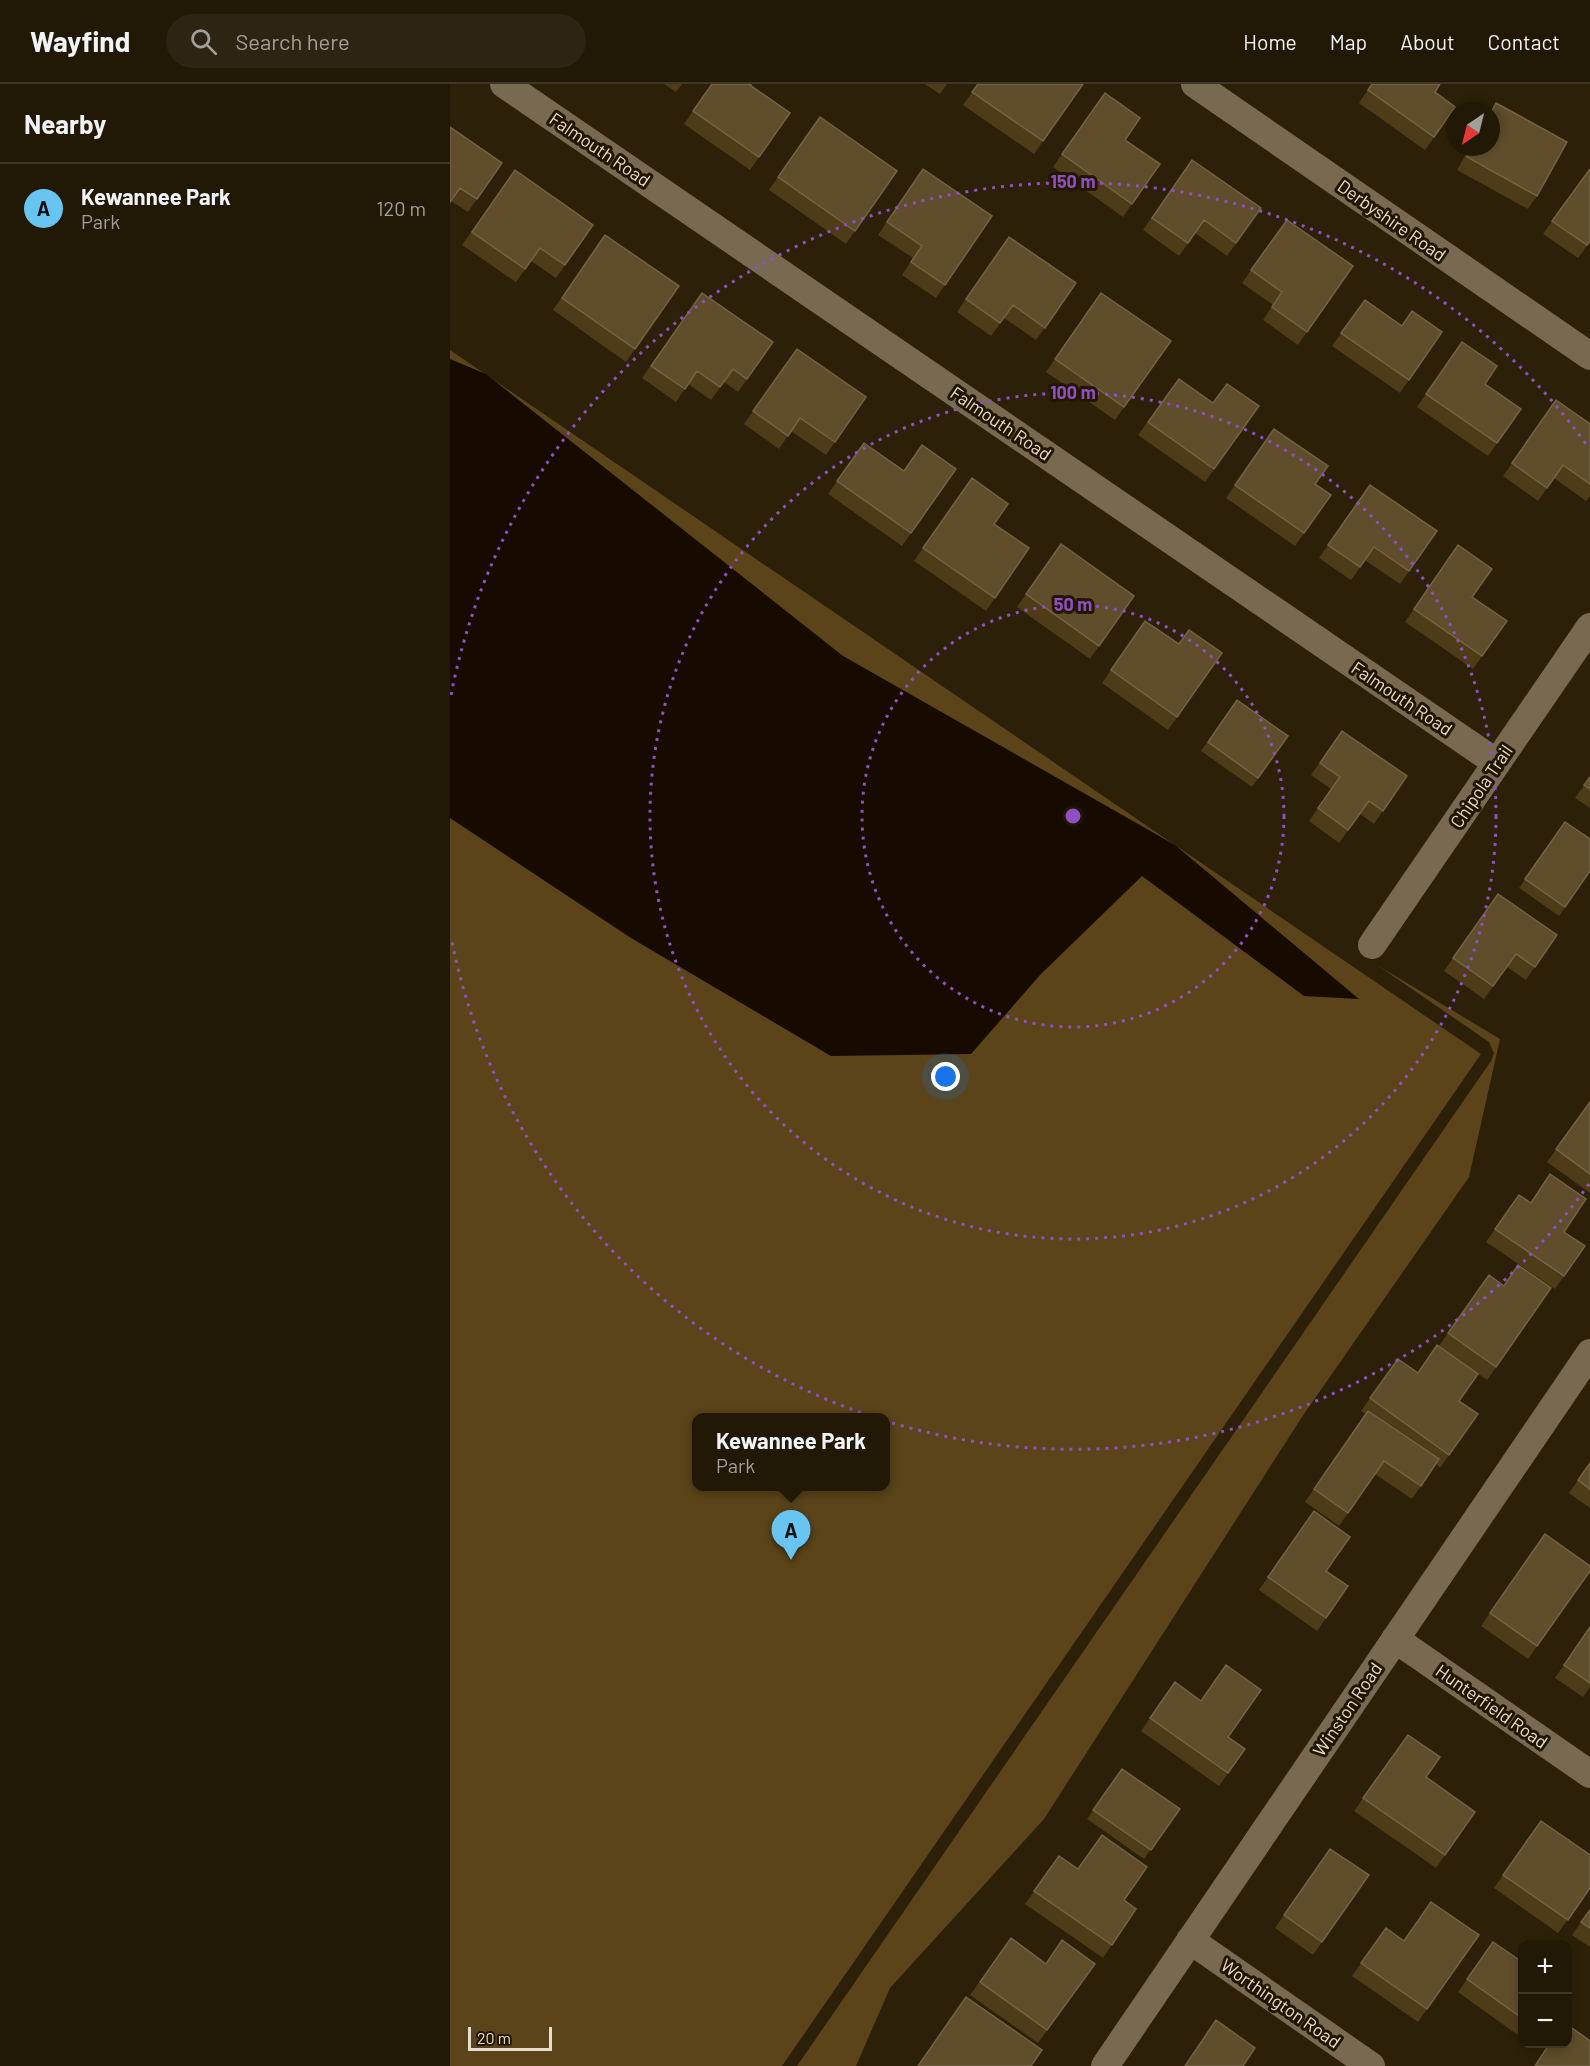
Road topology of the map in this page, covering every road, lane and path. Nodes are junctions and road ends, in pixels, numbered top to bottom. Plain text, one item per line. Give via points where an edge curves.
1 (504, 84) edge
2 (1195, 84) edge
3 (1590, 356) edge
4 (1590, 627) edge
5 (1497, 763) junction
6 (1372, 945) dead end
7 (1590, 1353) edge
8 (1395, 1639) junction
9 (1590, 1774) edge
10 (1190, 1941) junction
11 (1105, 2066) edge
12 (1371, 2066) edge

1 - 5 street, Falmouth Road
2 - 3 street, Derbyshire Road
4 - 5 street, Chipola Trail
5 - 6 street, Chipola Trail
7 - 8 street, Winston Road
8 - 9 street, Hunterfield Road
8 - 10 street, Winston Road
10 - 11 street, Winston Road
10 - 12 street, Worthington Road

